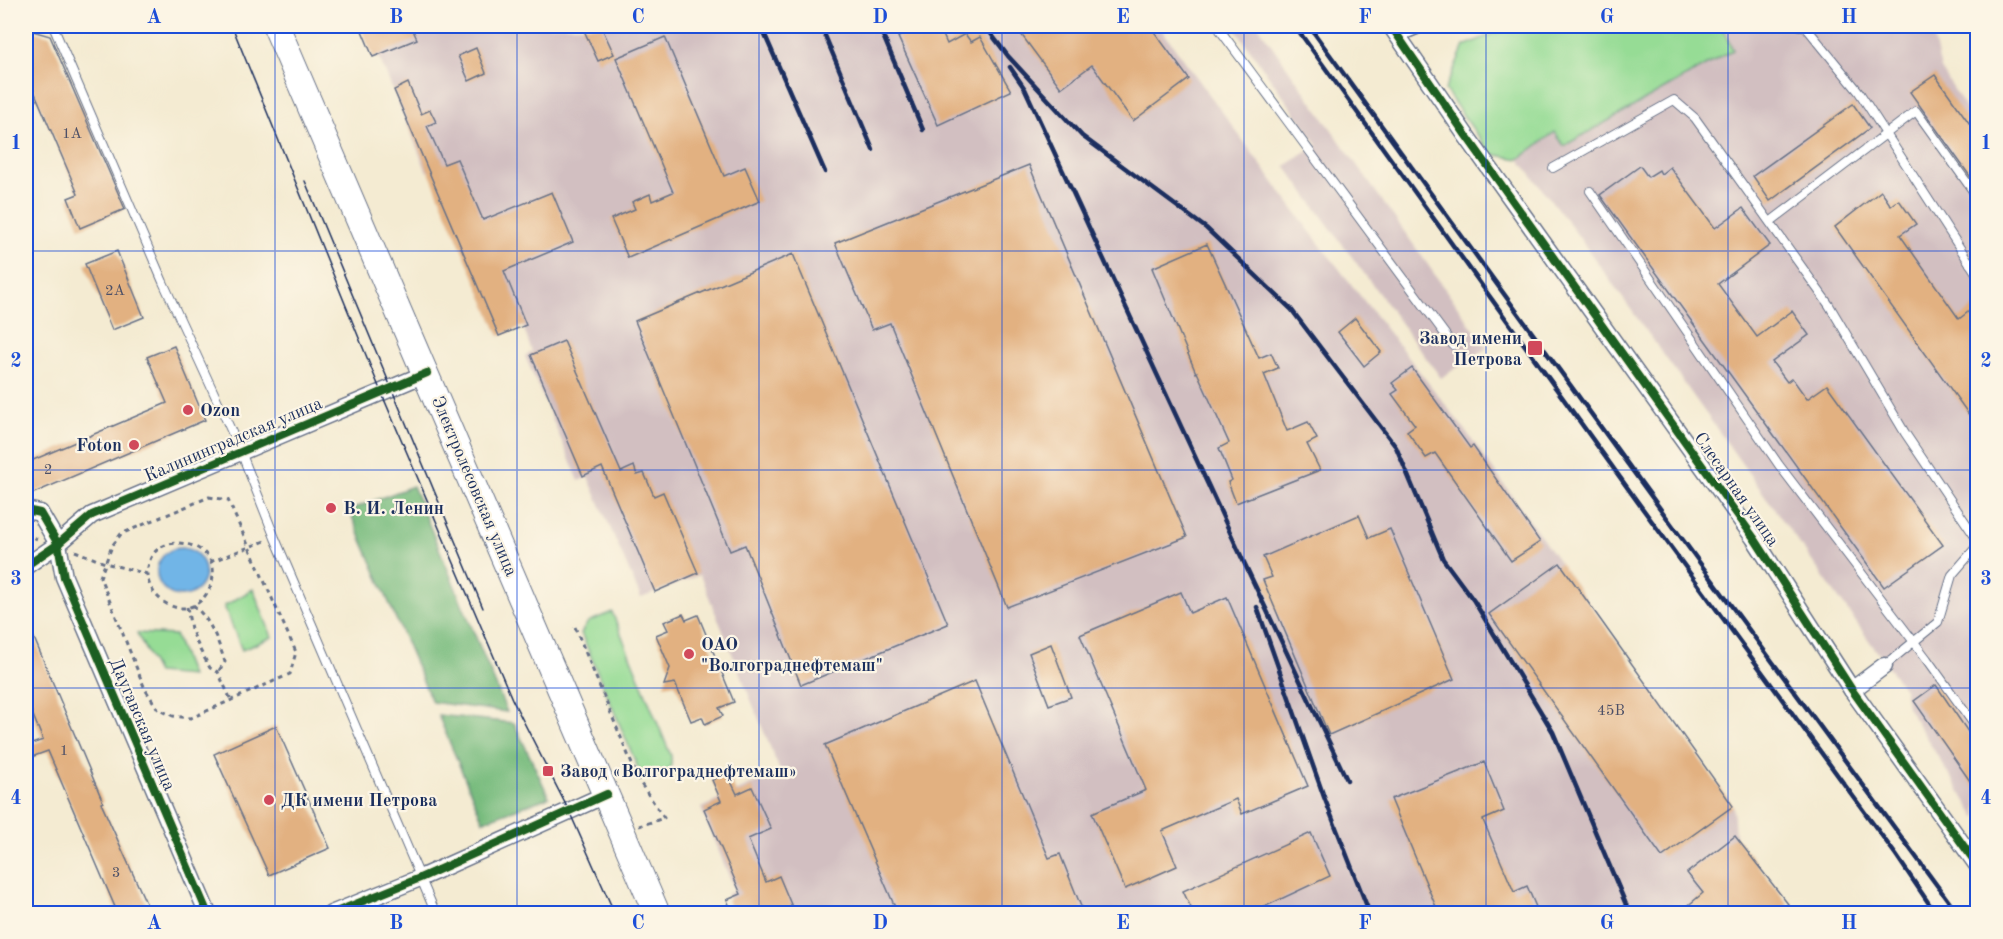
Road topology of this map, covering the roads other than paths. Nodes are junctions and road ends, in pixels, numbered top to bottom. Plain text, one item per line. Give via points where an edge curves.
1 (52, 26) edge
2 (276, 26) edge
3 (1217, 26) edge
4 (1416, 26) edge
5 (1803, 26) edge
6 (1394, 30) edge
7 (1887, 135) junction
8 (1553, 168) dead end
9 (1590, 191) dead end
10 (1977, 198) edge
11 (1770, 222) junction
12 (1977, 258) edge
13 (1970, 264) junction
14 (1977, 276) edge
15 (1453, 345) dead end
16 (427, 373) junction
17 (241, 452) junction
18 (26, 510) edge
19 (50, 543) junction
20 (1977, 543) edge
21 (26, 566) edge
22 (1914, 642) junction
23 (1884, 666) joint
24 (1852, 690) junction
25 (1977, 730) edge
26 (607, 794) junction
27 (1977, 866) edge
28 (420, 878) junction
29 (208, 914) edge
30 (331, 914) edge
31 (436, 914) edge
32 (657, 914) edge

1 - 17 lane
2 - 16 main road, Электролесовская улица
3 - 15 lane
4 - 6 street
5 - 7 lane via 1859,92
6 - 24 street, Слесарная улица via 1754,538
7 - 10 lane via 1916,111
7 - 11 lane
7 - 13 lane
8 - 11 lane via 1674,100 1695,118
9 - 22 lane via 1779,465
11 - 20 lane via 1829,305 1905,433
12 - 13 lane
13 - 14 lane
16 - 17 street, Калининградская улица
16 - 26 main road, Электролесовская улица
17 - 19 street, Калининградская улица via 92,515
17 - 28 lane
18 - 19 street via 40,513
19 - 21 street, Калининградская улица
19 - 29 street, Даугавская улица
20 - 22 lane via 1952,575 1938,622
22 - 23 lane
22 - 25 lane
23 - 24 street
24 - 27 street, Слесарная улица
26 - 28 street
26 - 32 main road, Электролесовская улица
28 - 30 street
28 - 31 lane

